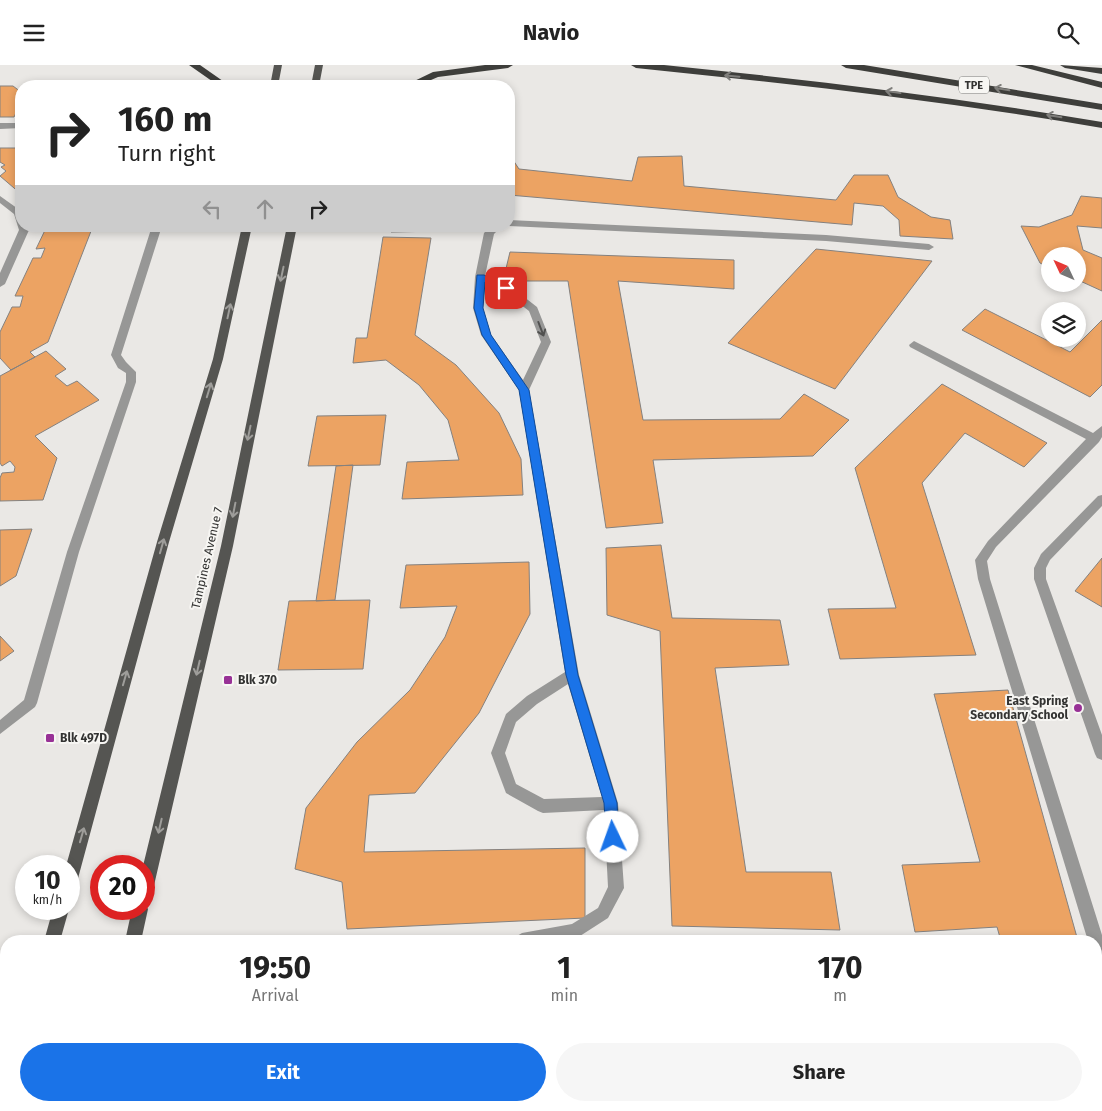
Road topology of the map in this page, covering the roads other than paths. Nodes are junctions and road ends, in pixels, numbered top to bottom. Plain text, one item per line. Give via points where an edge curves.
1 (194, 65) edge
2 (278, 65) edge
3 (319, 65) edge
4 (508, 65) edge
5 (636, 65) edge
6 (846, 65) edge
7 (1020, 65) edge
8 (1064, 65) edge
9 (1102, 71) edge
10 (216, 80) edge
11 (275, 80) edge
12 (317, 80) edge
13 (422, 80) edge
14 (1102, 85) edge
15 (1102, 107) edge
16 (15, 125) edge
17 (1102, 125) edge
18 (0, 126) edge
19 (0, 199) edge
20 (15, 211) edge
21 (515, 223) edge
22 (23, 232) edge
23 (155, 232) edge
24 (246, 232) edge
25 (291, 232) edge
26 (490, 232) edge
27 (929, 247) dead end
28 (480, 277) junction
29 (0, 284) edge
30 (914, 345) dead end
31 (524, 390) junction
32 (1098, 434) edge
33 (1102, 499) edge
34 (572, 675) junction
35 (0, 728) edge
36 (1102, 754) edge
37 (611, 803) junction
38 (76, 855) edge
39 (153, 855) edge
40 (58, 920) edge
41 (138, 920) edge
42 (54, 935) edge
43 (134, 935) edge
44 (554, 935) edge
45 (1094, 935) edge

1 - 10 highway
2 - 11 main road
3 - 12 main road
4 - 13 highway via 436,74
17 -> 5 highway via 876,90
15 -> 6 highway, TPE
7 - 14 highway
8 - 9 highway
16 - 18 lane
19 - 20 lane
21 - 27 lane via 826,238
22 - 29 lane
23 - 35 lane via 116,355 131,372 130,382 73,552 30,703
38 -> 24 main road via 163,542 218,359
25 -> 39 main road, Tampines Avenue 7 via 227,546
26 - 28 lane
28 - 31 lane via 478,308 486,335
28 -> 31 lane via 506,288 534,309 546,342
30 - 32 lane
31 - 34 lane
32 - 45 lane via 992,544 981,560 984,579
33 - 36 lane via 1044,557 1040,579
34 - 37 lane
34 - 37 lane via 511,717 498,753 511,788 543,806
37 - 44 lane via 616,888 603,913 575,931
40 - 42 main road
41 - 43 main road

